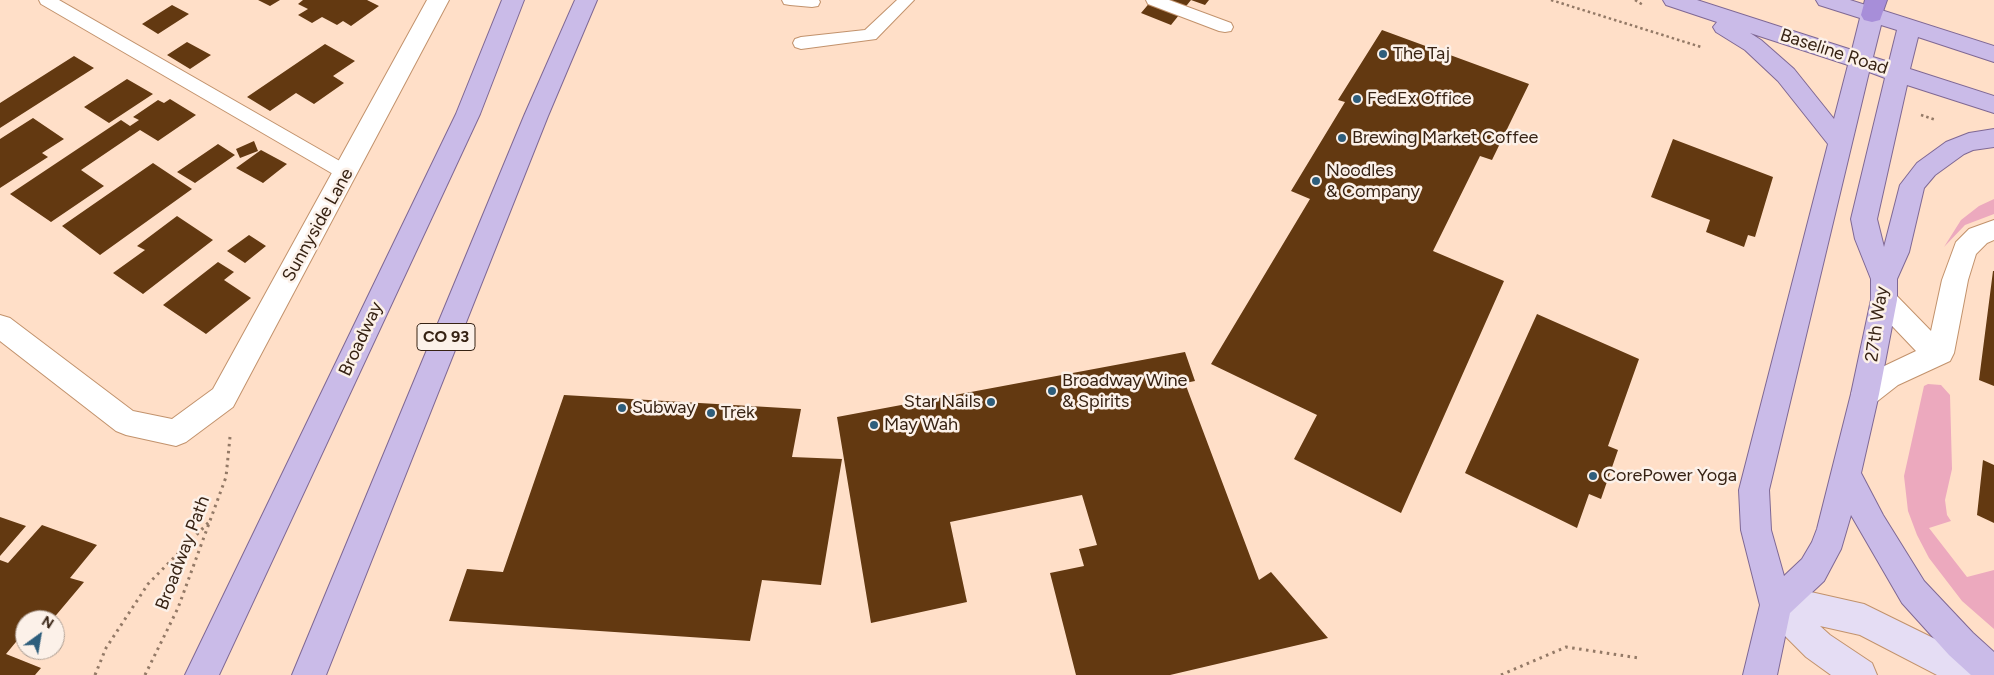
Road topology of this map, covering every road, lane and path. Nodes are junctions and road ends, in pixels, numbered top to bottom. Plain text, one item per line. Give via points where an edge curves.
1 (47, 0) edge
2 (438, 0) edge
3 (513, 0) edge
4 (586, 0) edge
5 (790, 0) edge
6 (906, 0) edge
7 (1154, 0) edge
8 (1551, 0) edge
9 (1673, 0) edge
10 (1827, 0) edge
11 (812, 2) dead end
12 (1874, 7) edge
13 (1909, 26) junction
14 (1225, 27) dead end
15 (801, 43) dead end
16 (1710, 50) dead end
17 (1994, 54) edge
18 (1861, 60) junction
19 (1898, 73) junction
20 (1994, 105) edge
21 (1918, 114) dead end
22 (1939, 120) dead end
23 (1994, 138) edge
24 (1840, 143) junction
25 (346, 173) junction
26 (1994, 230) edge
27 (1884, 290) junction
28 (0, 326) edge
29 (1940, 353) junction
30 (1865, 394) junction
31 (230, 437) dead end
32 (1845, 473) junction
33 (211, 519) junction
34 (1776, 605) junction
35 (1639, 658) dead end
36 (1994, 674) edge
37 (95, 675) edge
38 (145, 675) edge
39 (202, 675) edge
40 (309, 675) edge
41 (1501, 675) edge
42 (1760, 675) edge
43 (1860, 675) edge
44 (1972, 675) edge

1 - 25 lane
2 - 25 street, Sunnyside Lane
3 - 39 main road, Broadway via 468,114
4 - 40 main road, CO 93
5 - 11 lane
6 - 15 lane via 870,36
7 - 14 lane
8 - 16 path
9 - 18 main road, Baseline Road
9 - 24 main road via 1753,45 1786,75
10 - 12 main road
12 - 13 main road
12 - 18 main road
13 - 17 main road
13 - 19 main road, 27th Way
18 - 19 main road, Baseline Road
18 - 24 main road
19 - 20 main road, Baseline Road
19 - 27 main road, 27th Way via 1864,219
21 - 22 path
23 - 27 main road via 1955,148 1926,169 1912,185
24 - 34 main road via 1754,490 1756,530
25 - 28 street, Sunnyside Lane via 223,398 176,433 126,422
26 - 29 street via 1978,236 1965,249
27 - 29 street via 1903,322
27 - 30 main road, 27th Way
29 - 30 street via 1896,373
30 - 32 main road, 27th Way
31 - 33 path, Broadway Path via 226,477
32 - 34 main road, 27th Way via 1825,549 1813,570
32 - 36 main road via 1913,592
33 - 37 path via 148,584 106,648
33 - 38 path, Broadway Path via 178,608
34 - 42 main road
34 - 43 street via 1818,646
34 - 44 street via 1802,606 1864,620
35 - 41 path via 1566,647

